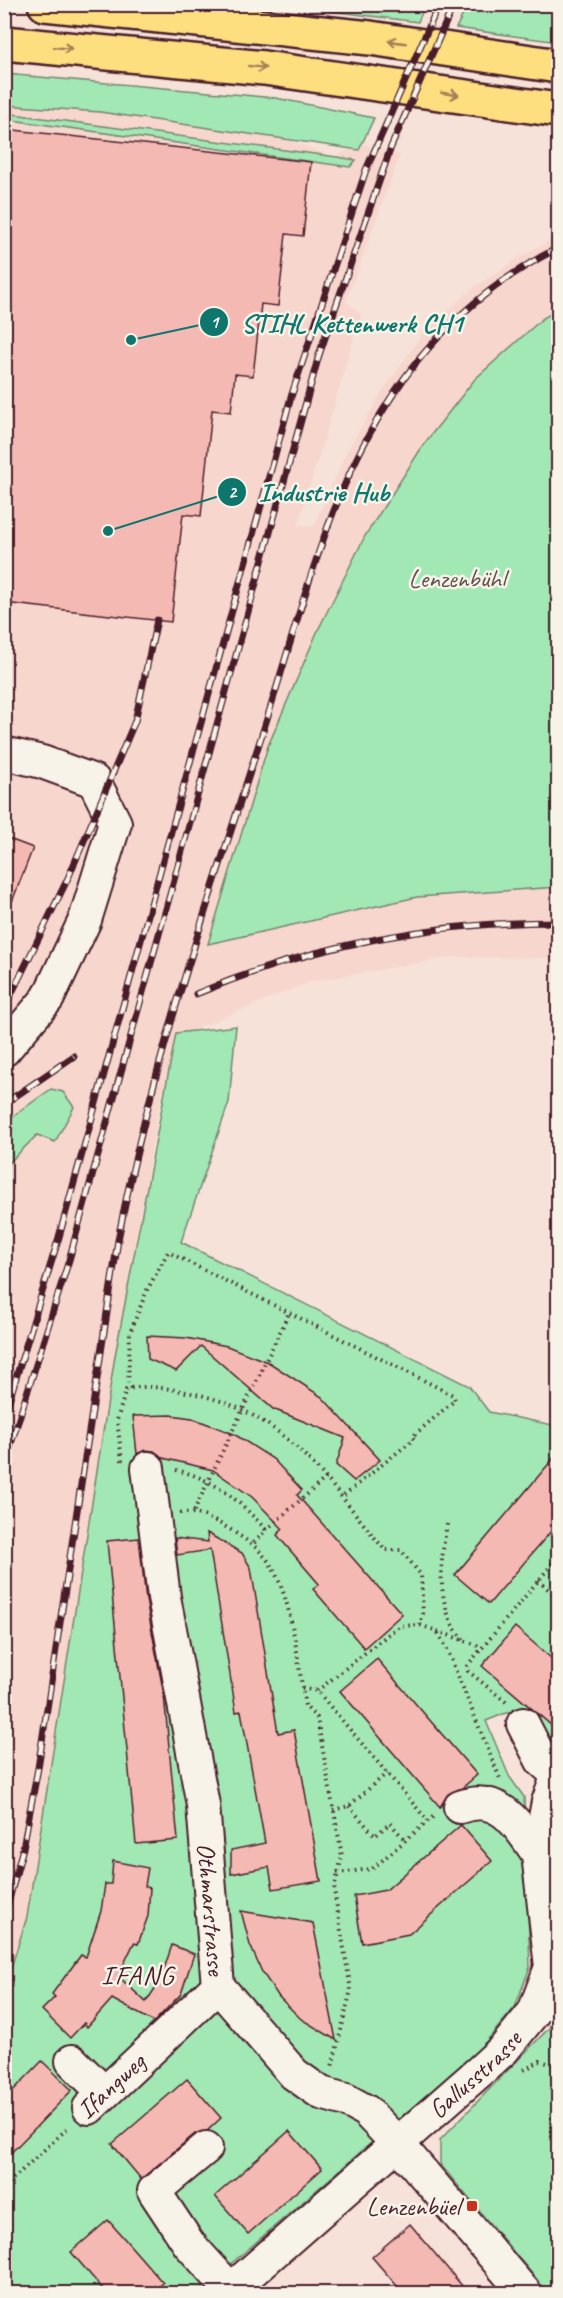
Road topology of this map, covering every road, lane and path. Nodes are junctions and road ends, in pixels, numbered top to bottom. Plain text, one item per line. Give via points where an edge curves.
1 (45, 4) edge
2 (4, 43) edge
3 (558, 66) edge
4 (558, 110) edge
5 (4, 753) edge
6 (4, 1050) edge
7 (289, 1313) junction
8 (130, 1388) junction
9 (244, 1409) junction
10 (148, 1468) junction
11 (326, 1478) junction
12 (209, 1481) junction
13 (342, 1497) junction
14 (194, 1511) junction
15 (156, 1517) junction
16 (447, 1524) dead end
17 (266, 1530) junction
18 (252, 1544) junction
19 (558, 1557) edge
20 (538, 1580) junction
21 (558, 1598) edge
22 (420, 1625) junction
23 (438, 1633) junction
24 (465, 1642) junction
25 (482, 1648) junction
26 (302, 1688) junction
27 (317, 1691) junction
28 (524, 1724) joint
29 (387, 1773) junction
30 (558, 1775) edge
31 (502, 1784) dead end
32 (349, 1806) junction
33 (460, 1807) dead end
34 (333, 1810) junction
35 (428, 1821) dead end
36 (405, 1840) dead end
37 (538, 1854) junction
38 (218, 1986) junction
39 (72, 2061) dead end
40 (346, 2100) junction
41 (96, 2101) junction
42 (398, 2144) junction
43 (206, 2148) dead end
44 (4, 2187) edge
45 (228, 2291) edge
46 (526, 2294) edge

3 -> 1 highway via 359,37
2 -> 4 highway via 264,68
5 - 6 street via 93,781 115,822 85,921 48,998
7 - 8 path via 168,1252 130,1333
7 - 9 path
7 - 13 path via 453,1395 455,1400
8 - 9 path via 207,1395
8 - 10 path via 117,1420 123,1468
9 - 11 path via 295,1444
9 - 12 path
10 - 12 path via 170,1468
10 - 15 street, Othmarstrasse
11 - 13 path
11 - 17 path
12 - 14 path
12 - 17 path via 236,1498
13 - 22 path via 385,1550 401,1550 421,1575
14 - 15 path
14 - 18 path
15 - 38 street, Othmarstrasse via 164,1596 203,1805
16 - 24 path via 440,1571 442,1592 451,1624
17 - 18 path
18 - 26 path via 265,1557 284,1590
19 - 20 path
20 - 21 path
20 - 25 path
22 - 23 path
22 - 27 path via 399,1626
23 - 24 path
23 - 31 path
24 - 25 path
25 - 28 path via 467,1666 468,1671 518,1711
26 - 27 path
26 - 34 path via 305,1706 317,1718
27 - 29 path
28 - 30 street via 542,1761
29 - 32 path
29 - 35 path
30 - 37 street, Gallusstrasse via 548,1802
32 - 34 path
32 - 36 path via 375,1836 390,1823
33 - 37 street via 484,1803 503,1810
34 - 40 path via 342,1856 334,1890 351,1990 331,2072
37 - 42 street, Gallusstrasse via 550,1967 534,2012 504,2049
38 - 40 street, Othmarstrasse via 294,2074 321,2093
38 - 41 street, Ifangweg
39 - 41 street
40 - 42 street, Othmarstrasse via 366,2111
41 - 44 path, Ifangweg
42 - 45 street, Gallusstrasse
42 - 46 street, Othmarstrasse
43 - 45 street via 154,2191 189,2244

